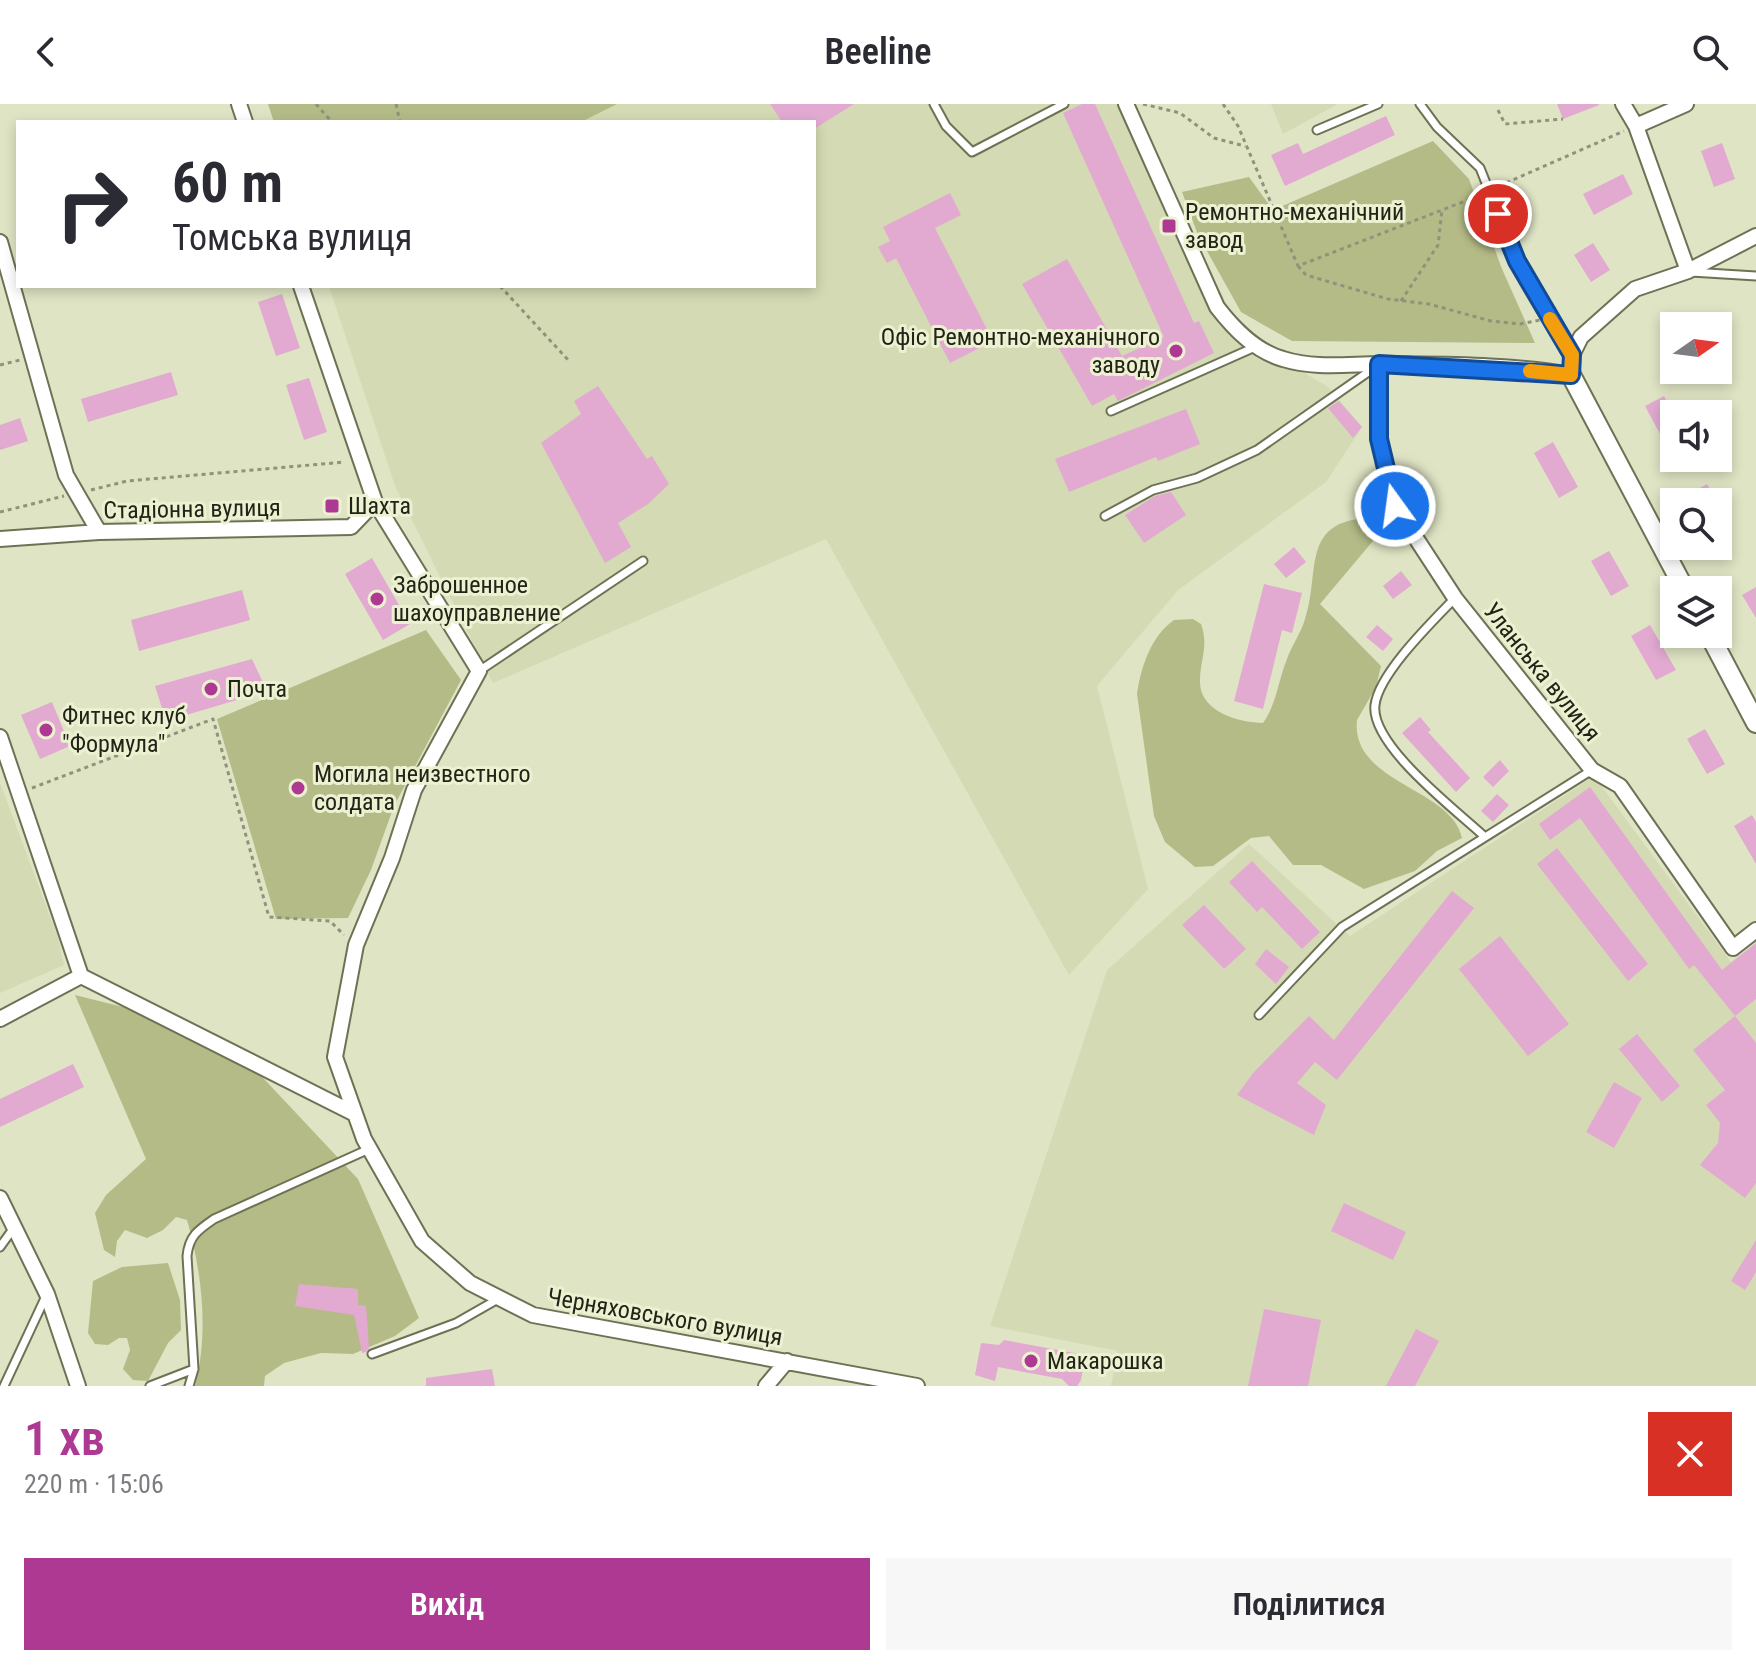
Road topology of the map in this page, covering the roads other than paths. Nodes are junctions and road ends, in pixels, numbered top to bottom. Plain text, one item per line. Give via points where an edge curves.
1 (934, 104) edge
2 (1064, 104) edge
3 (1126, 104) edge
4 (1378, 104) edge
5 (1420, 104) edge
6 (1623, 104) edge
7 (1686, 104) edge
8 (1636, 126) junction
9 (1317, 130) dead end
10 (1756, 236) edge
11 (0, 242) edge
12 (1688, 271) junction
13 (1756, 276) edge
14 (302, 288) edge
15 (1257, 346) junction
16 (1572, 355) junction
17 (1379, 364) junction
18 (1571, 375) junction
19 (1111, 411) dead end
20 (375, 502) junction
21 (1105, 516) dead end
22 (99, 532) junction
23 (0, 539) edge
24 (643, 561) dead end
25 (1678, 576) edge
26 (1455, 598) junction
27 (1716, 648) edge
28 (479, 671) junction
29 (1756, 723) edge
30 (0, 737) edge
31 (1592, 770) junction
32 (1485, 837) junction
33 (1756, 930) edge
34 (81, 976) junction
35 (1259, 1015) dead end
36 (0, 1019) edge
37 (355, 1114) junction
38 (369, 1149) junction
39 (0, 1198) edge
40 (13, 1229) junction
41 (0, 1247) edge
42 (47, 1294) junction
43 (499, 1298) junction
44 (372, 1354) dead end
45 (787, 1361) junction
46 (194, 1369) junction
47 (4, 1386) edge
48 (78, 1386) edge
49 (150, 1386) edge
50 (189, 1386) edge
51 (766, 1386) edge
52 (917, 1386) edge

1 - 2 lane via 946,126 972,152
3 - 15 street via 1217,307
4 - 9 lane
5 - 16 lane via 1480,168 1517,261
6 - 8 street
7 - 8 street
8 - 12 street
10 - 12 street
11 - 22 street via 66,475
12 - 13 lane
12 - 16 street via 1635,289 1581,337
14 - 20 street
15 - 17 street via 1307,365
15 - 19 lane
16 - 18 street
17 - 18 street
17 - 21 lane via 1257,450 1197,478 1153,490
17 - 26 street, Уланська вулиця via 1379,439 1395,506
18 - 25 street
20 - 22 street, Стадіонна вулиця via 351,527
20 - 28 street
22 - 23 street, Стадіонна вулиця
24 - 28 lane
26 - 31 street, Уланська вулиця
26 - 32 lane via 1403,652 1375,703 1376,724 1387,744
27 - 29 street
28 - 37 street, Черняховського вулиця via 414,790 356,945 335,1057
30 - 34 street
31 - 32 lane
31 - 33 street, Уланська вулиця via 1620,786 1733,948
32 - 35 lane via 1342,927
34 - 36 street
34 - 37 street
37 - 38 street, Черняховського вулиця
38 - 43 street, Черняховського вулиця via 422,1241 470,1283
38 - 46 lane via 197,1231 187,1256
39 - 40 street
40 - 41 lane
40 - 42 street
42 - 47 lane
42 - 48 street
43 - 44 lane via 456,1323
43 - 45 street, Черняховського вулиця via 533,1315
45 - 51 street
45 - 52 street, Черняховського вулиця
46 - 49 lane
46 - 50 lane

